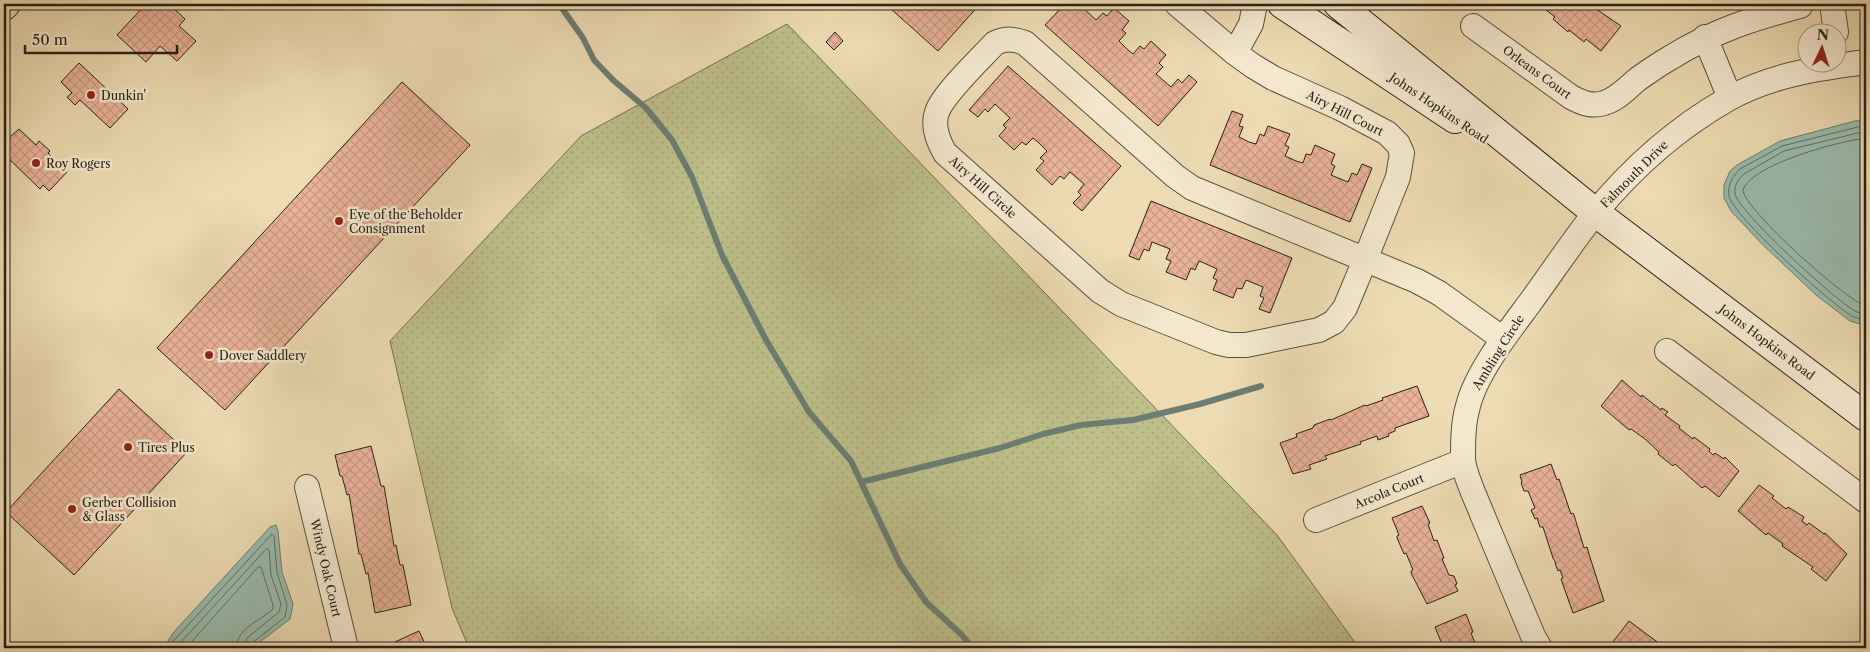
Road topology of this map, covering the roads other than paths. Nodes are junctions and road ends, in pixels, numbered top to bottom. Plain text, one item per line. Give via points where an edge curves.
1 (1177, 4) edge
2 (1255, 4) edge
3 (1282, 4) edge
4 (1338, 4) edge
5 (1832, 4) edge
6 (1800, 6) dead end
7 (1835, 22) edge
8 (1473, 26) dead end
9 (1705, 37) junction
10 (1235, 53) junction
11 (1848, 57) edge
12 (1866, 62) edge
13 (1800, 72) edge
14 (1730, 98) junction
15 (1596, 213) junction
16 (1364, 260) junction
17 (1503, 339) junction
18 (1667, 351) dead end
19 (1866, 417) edge
20 (1463, 461) junction
21 (307, 487) dead end
22 (1866, 500) edge
23 (1316, 520) dead end
24 (342, 647) edge
25 (1540, 648) edge

1 - 10 street, Airy Hill Court
2 - 10 street via 1251,24
3 - 15 street, Johns Hopkins Road
4 - 15 street, Johns Hopkins Road
5 - 7 street
6 - 9 street, Orleans Court
8 - 9 street, Orleans Court via 1571,97 1592,105 1613,100 1661,64
9 - 14 street
10 - 16 street, Airy Hill Court via 1273,78 1388,133 1398,144 1402,164
11 - 12 street, Falmouth Drive
13 - 14 street, Falmouth Drive via 1764,82
14 - 15 street, Falmouth Drive via 1673,136 1643,162
15 - 17 street, Ambling Circle
15 - 19 street, Johns Hopkins Road
16 - 16 street, Airy Hill Circle via 1192,188 1025,43 1014,39 995,43 946,96 937,112 937,140 945,153 1100,291 1122,304 1216,342 1246,345 1319,330 1334,322 1345,308
16 - 17 street, Airy Hill Circle via 1439,293
17 - 20 street, Ambling Circle via 1475,387 1468,406
18 - 22 street
20 - 23 street, Arcola Court
20 - 25 street, Ambling Circle via 1485,522
21 - 24 street, Windy Oak Court

